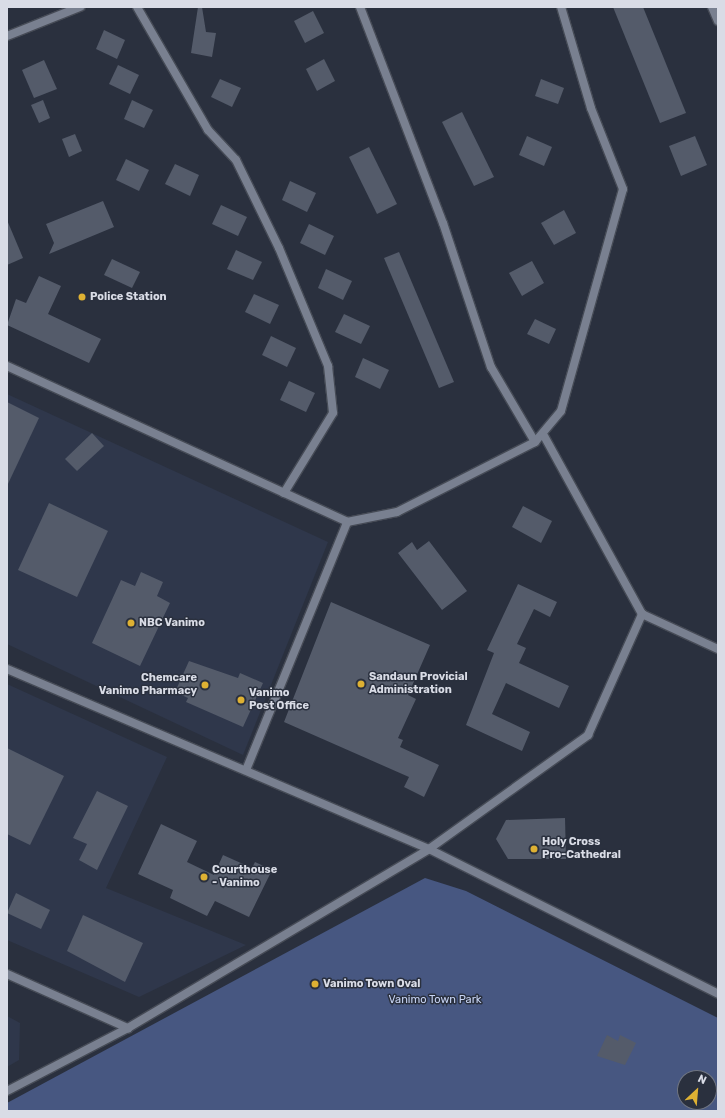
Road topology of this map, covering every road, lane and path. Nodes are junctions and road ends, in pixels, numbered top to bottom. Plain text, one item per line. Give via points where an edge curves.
1 (80, 7) edge
2 (137, 7) edge
3 (360, 7) edge
4 (561, 7) edge
5 (712, 7) edge
6 (718, 21) edge
7 (7, 36) edge
8 (7, 366) edge
9 (544, 436) junction
10 (535, 442) junction
11 (284, 493) junction
12 (346, 522) junction
13 (642, 614) junction
14 (718, 649) edge
15 (7, 669) edge
16 (246, 770) junction
17 (429, 849) junction
18 (7, 974) edge
19 (718, 994) edge
20 (128, 1028) junction
21 (7, 1091) edge

1 - 7 street
2 - 11 street via 208,130 236,160 279,248 328,366 333,413
3 - 10 street via 443,223 491,367
4 - 9 street via 591,108 623,189 560,411
5 - 6 street
8 - 11 street
9 - 10 street
9 - 13 street
10 - 12 street via 397,512
11 - 12 street
12 - 16 street
13 - 14 street
13 - 17 street via 588,735
15 - 16 street
16 - 17 street
17 - 19 street
17 - 20 street
18 - 20 street
20 - 21 street

